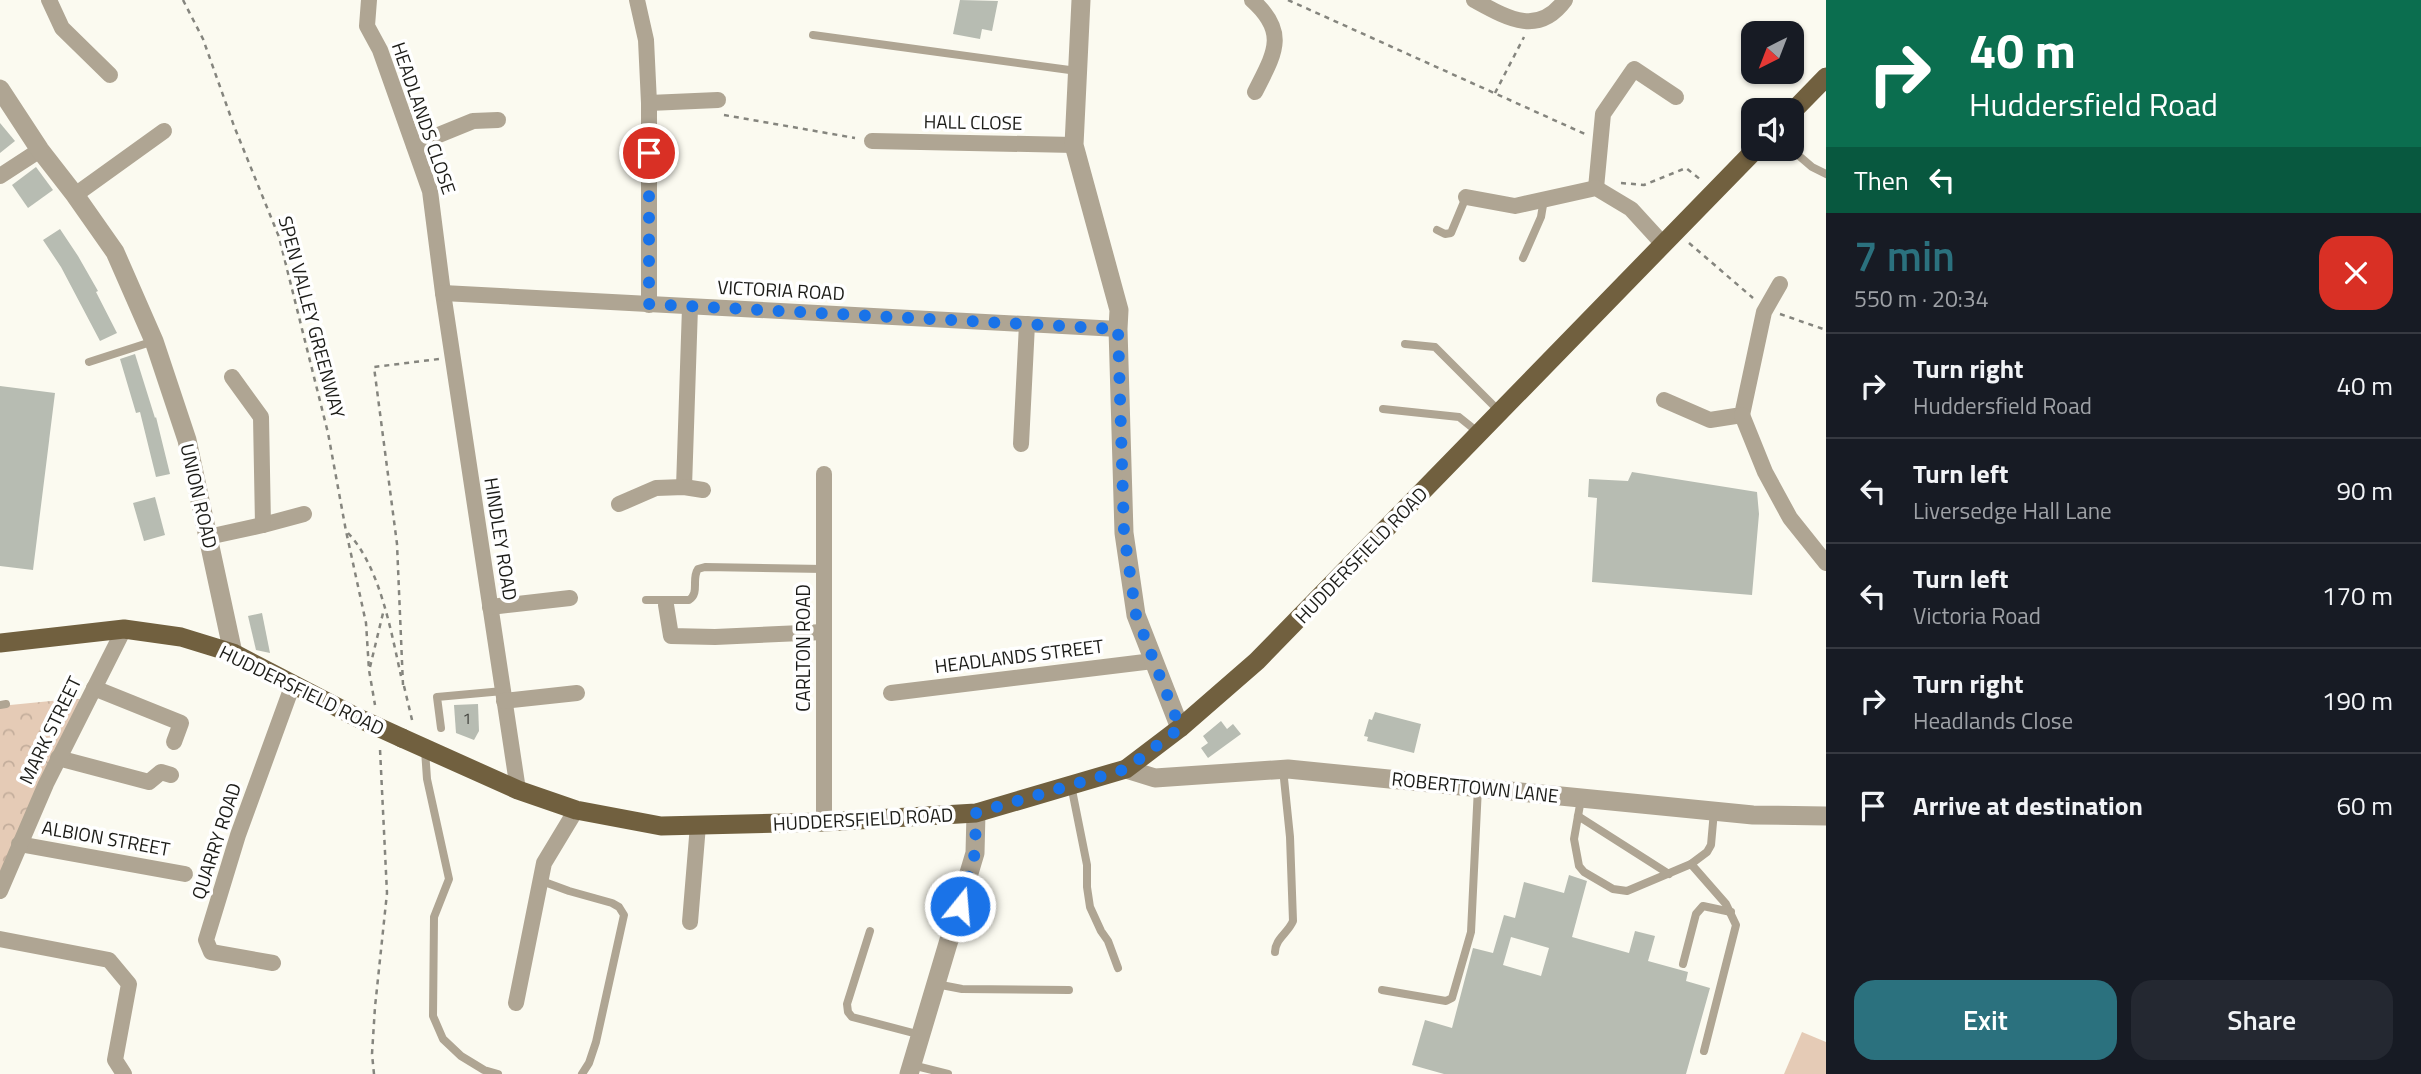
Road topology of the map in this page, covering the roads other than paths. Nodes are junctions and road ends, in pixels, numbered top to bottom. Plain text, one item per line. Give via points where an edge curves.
1 (49, 0) edge
2 (369, 0) edge
3 (637, 0) edge
4 (1081, 0) edge
5 (1252, 0) edge
6 (1475, 0) edge
7 (1565, 0) edge
8 (813, 35) dead end
9 (1077, 71) junction
10 (110, 75) dead end
11 (1826, 78) edge
12 (1255, 92) dead end
13 (1676, 97) dead end
14 (3, 98) edge
15 (1804, 100) edge
16 (718, 101) road end
17 (649, 103) junction
18 (498, 120) dead end
19 (164, 131) dead end
20 (872, 141) road end
21 (414, 145) junction
22 (1074, 145) junction
23 (40, 150) junction
24 (1804, 160) edge
25 (1744, 161) edge
26 (1826, 174) edge
27 (0, 176) edge
28 (1596, 183) junction
29 (75, 195) junction
30 (1466, 197) joint
31 (1544, 199) junction
32 (1437, 230) dead end
33 (1669, 237) junction
34 (1523, 258) dead end
35 (1780, 284) dead end
36 (443, 293) junction
37 (649, 304) junction
38 (691, 307) junction
39 (1027, 324) junction
40 (1118, 329) junction
41 (154, 341) junction
42 (1405, 344) dead end
43 (89, 362) dead end
44 (232, 377) dead end
45 (1664, 400) dead end
46 (1383, 409) dead end
47 (1500, 412) junction
48 (1742, 415) junction
49 (1479, 433) junction
50 (1021, 444) dead end
51 (824, 474) dead end
52 (684, 487) junction
53 (703, 490) dead end
54 (619, 504) dead end
55 (304, 514) dead end
56 (263, 525) junction
57 (208, 537) junction
58 (1826, 563) edge
59 (824, 569) junction
60 (570, 598) dead end
61 (646, 600) dead end
62 (666, 606) dead end
63 (490, 607) junction
64 (124, 629) junction
65 (824, 632) junction
66 (0, 643) edge
67 (233, 653) junction
68 (1153, 661) junction
69 (293, 684) junction
70 (94, 688) junction
71 (577, 693) dead end
72 (891, 693) dead end
73 (504, 696) junction
74 (441, 728) dead end
75 (1180, 728) junction
76 (174, 742) dead end
77 (415, 745) junction
78 (58, 758) junction
79 (1126, 769) junction
80 (1283, 769) junction
81 (171, 775) dead end
82 (1071, 785) junction
83 (1478, 787) junction
84 (518, 790) junction
85 (1580, 807) junction
86 (576, 810) junction
87 (1714, 811) junction
88 (976, 813) junction
89 (1826, 816) edge
90 (824, 822) junction
91 (698, 825) junction
92 (19, 844) junction
93 (1692, 864) junction
94 (185, 874) dead end
95 (1669, 874) junction
96 (539, 880) junction
97 (0, 891) edge
98 (1731, 912) junction
99 (690, 922) dead end
100 (870, 931) dead end
101 (0, 939) edge
102 (1275, 952) dead end
103 (273, 963) dead end
104 (1683, 964) dead end
105 (1118, 968) dead end
106 (936, 984) junction
107 (1069, 990) dead end
108 (1382, 990) dead end
109 (516, 1003) dead end
110 (921, 1035) junction
111 (1704, 1051) dead end
112 (911, 1070) edge
113 (124, 1074) edge
114 (498, 1074) edge
115 (582, 1074) edge
116 (948, 1074) edge

1 - 10 street via 62,28
2 - 21 street, HEADLANDS CLOSE via 367,26
3 - 17 street via 646,40
4 - 9 street
5 - 12 street via 1267,13 1275,33 1274,54
6 - 7 street via 1503,16 1531,23 1556,13
8 - 9 lane
9 - 22 street
11 - 15 main road
13 - 28 street via 1634,69 1603,114
14 - 23 street, UNION ROAD
16 - 17 street
17 - 37 street
18 - 21 street via 473,121
19 - 29 street
20 - 22 street, HALL CLOSE
21 - 36 street, HEADLANDS CLOSE via 430,191
22 - 40 street via 1119,310
23 - 27 street
23 - 29 street, UNION ROAD
24 - 26 lane
25 - 33 main road, HUDDERSFIELD ROAD
28 - 31 street
28 - 33 street
29 - 41 street, UNION ROAD via 115,252
30 - 31 street via 1515,206
30 - 32 lane via 1451,233
31 - 34 lane
33 - 47 main road, HUDDERSFIELD ROAD
35 - 48 street via 1766,309
36 - 37 street, VICTORIA ROAD
36 - 63 street, HINDLEY ROAD
37 - 38 street, VICTORIA ROAD
38 - 39 street, VICTORIA ROAD
38 - 52 street
39 - 40 street, VICTORIA ROAD
39 - 50 street
40 - 68 street via 1124,533 1136,615
41 - 43 lane
41 - 57 street, UNION ROAD via 187,440
42 - 47 lane via 1435,347
44 - 56 street via 261,417
45 - 48 street via 1710,420
46 - 49 lane via 1459,417
47 - 49 main road, HUDDERSFIELD ROAD
48 - 58 street via 1790,518
49 - 75 main road, HUDDERSFIELD ROAD via 1266,652
51 - 59 street, CARLTON ROAD
52 - 53 street
52 - 54 street via 656,488
55 - 56 street
56 - 57 street
57 - 67 street, UNION ROAD
59 - 61 lane via 705,567 694,574 695,592 689,600
59 - 65 street, CARLTON ROAD
60 - 63 street
62 - 65 street via 671,636
63 - 73 street, HINDLEY ROAD
64 - 66 main road, HUDDERSFIELD ROAD
64 - 67 main road, HUDDERSFIELD ROAD via 181,637
64 - 70 street, MARK STREET
65 - 90 street, CARLTON ROAD
67 - 69 main road, HUDDERSFIELD ROAD
68 - 72 street, HEADLANDS STREET
68 - 75 street
69 - 77 main road, HUDDERSFIELD ROAD, bridge
69 - 103 street, QUARRY ROAD via 206,940 211,952
70 - 76 street via 181,723
70 - 78 street, MARK STREET
71 - 73 street
73 - 74 lane via 437,696
73 - 84 street, HINDLEY ROAD
75 - 79 main road, HUDDERSFIELD ROAD
77 - 84 main road, HUDDERSFIELD ROAD
77 - 114 lane via 449,879 433,917 433,1016 455,1052
78 - 81 street via 149,782 161,772
78 - 92 street, MARK STREET
79 - 80 street, ROBERTTOWN LANE via 1155,778
79 - 82 main road, HUDDERSFIELD ROAD
80 - 83 street, ROBERTTOWN LANE
80 - 102 lane via 1293,921
82 - 88 main road, HUDDERSFIELD ROAD
82 - 105 lane via 1090,907
83 - 85 street, ROBERTTOWN LANE
83 - 108 lane via 1471,932 1452,998 1446,1001
84 - 86 main road, HUDDERSFIELD ROAD
85 - 87 street, ROBERTTOWN LANE
85 - 95 lane
85 - 95 lane via 1574,839 1584,872 1613,889 1627,891
86 - 91 main road, HUDDERSFIELD ROAD via 661,826
86 - 96 street via 544,863
87 - 89 street, ROBERTTOWN LANE
87 - 93 lane via 1711,845
88 - 90 main road, HUDDERSFIELD ROAD
88 - 106 street via 975,853
90 - 91 main road, HUDDERSFIELD ROAD
91 - 99 street
92 - 94 street, ALBION STREET
92 - 97 street, MARK STREET
93 - 95 lane
93 - 98 lane
96 - 109 street
96 - 115 lane via 612,903 624,915 596,1042
98 - 104 lane via 1700,909
98 - 111 lane via 1735,936
100 - 110 lane via 848,1012 852,1017
101 - 113 street via 109,960 129,984 115,1060
106 - 107 lane via 962,989
106 - 110 street
110 - 112 street
112 - 116 lane

